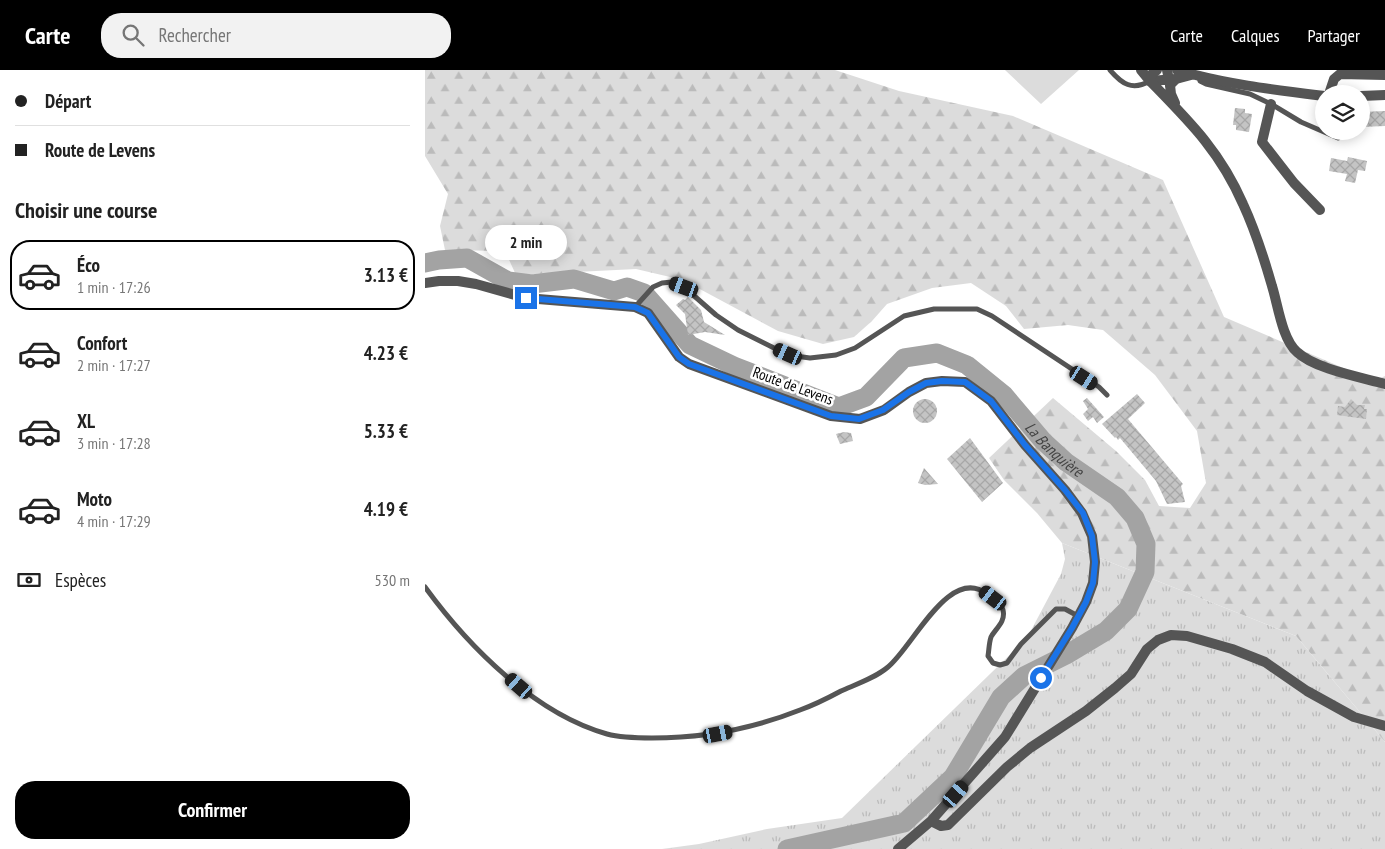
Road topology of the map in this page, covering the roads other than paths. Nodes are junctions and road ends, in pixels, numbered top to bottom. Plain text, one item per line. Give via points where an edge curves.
1 (1110, 70) edge
2 (1141, 70) edge
3 (1157, 70) edge
4 (1196, 75) junction
5 (1385, 75) edge
6 (1172, 77) edge
7 (1150, 81) junction
8 (1331, 85) edge
9 (1315, 95) edge
10 (1370, 96) edge
11 (1385, 96) edge
12 (1271, 104) junction
13 (1179, 110) junction
14 (1315, 128) edge
15 (1319, 210) dead end
16 (425, 283) edge
17 (637, 305) junction
18 (1385, 384) edge
19 (1107, 395) dead end
20 (425, 587) edge
21 (1078, 616) junction
22 (1385, 726) edge
23 (931, 822) junction
24 (898, 849) edge

1 - 7 lane via 1128,85 1141,86
2 - 7 street
3 - 7 street
4 - 6 street
4 - 9 street
4 - 12 lane via 1206,84 1250,94
5 - 8 street via 1340,74
6 - 7 street
6 - 13 street via 1171,94
7 - 13 street
10 - 11 street
12 - 14 lane
12 - 15 street via 1262,142
13 - 18 street via 1207,142 1228,173 1243,204 1259,243 1289,344 1305,359 1319,365
16 - 17 street via 458,281 526,298
17 - 19 lane via 653,287 661,282 672,282 684,287 738,330 788,354 810,358 836,355 855,348 903,316 934,309 977,309
17 - 21 street, Route de Levens via 648,313 679,357 689,364 831,416 859,419 883,410 926,383 965,382 991,401 1083,513 1092,536 1095,562 1093,583
20 - 21 lane via 451,622 533,698 554,712 606,734 641,738 704,736 731,731 800,710 854,686 888,666 948,596 963,588 983,591 1003,610 999,627 991,637 989,656 1000,665 1007,663 1056,609 1065,609
21 - 23 street, Route de Levens via 1005,737
22 - 23 street via 1353,717 1265,662 1233,649 1187,636 1171,635 1158,640 1131,674 1086,712 1007,767 950,823 941,826
23 - 24 street, Route de Levens

